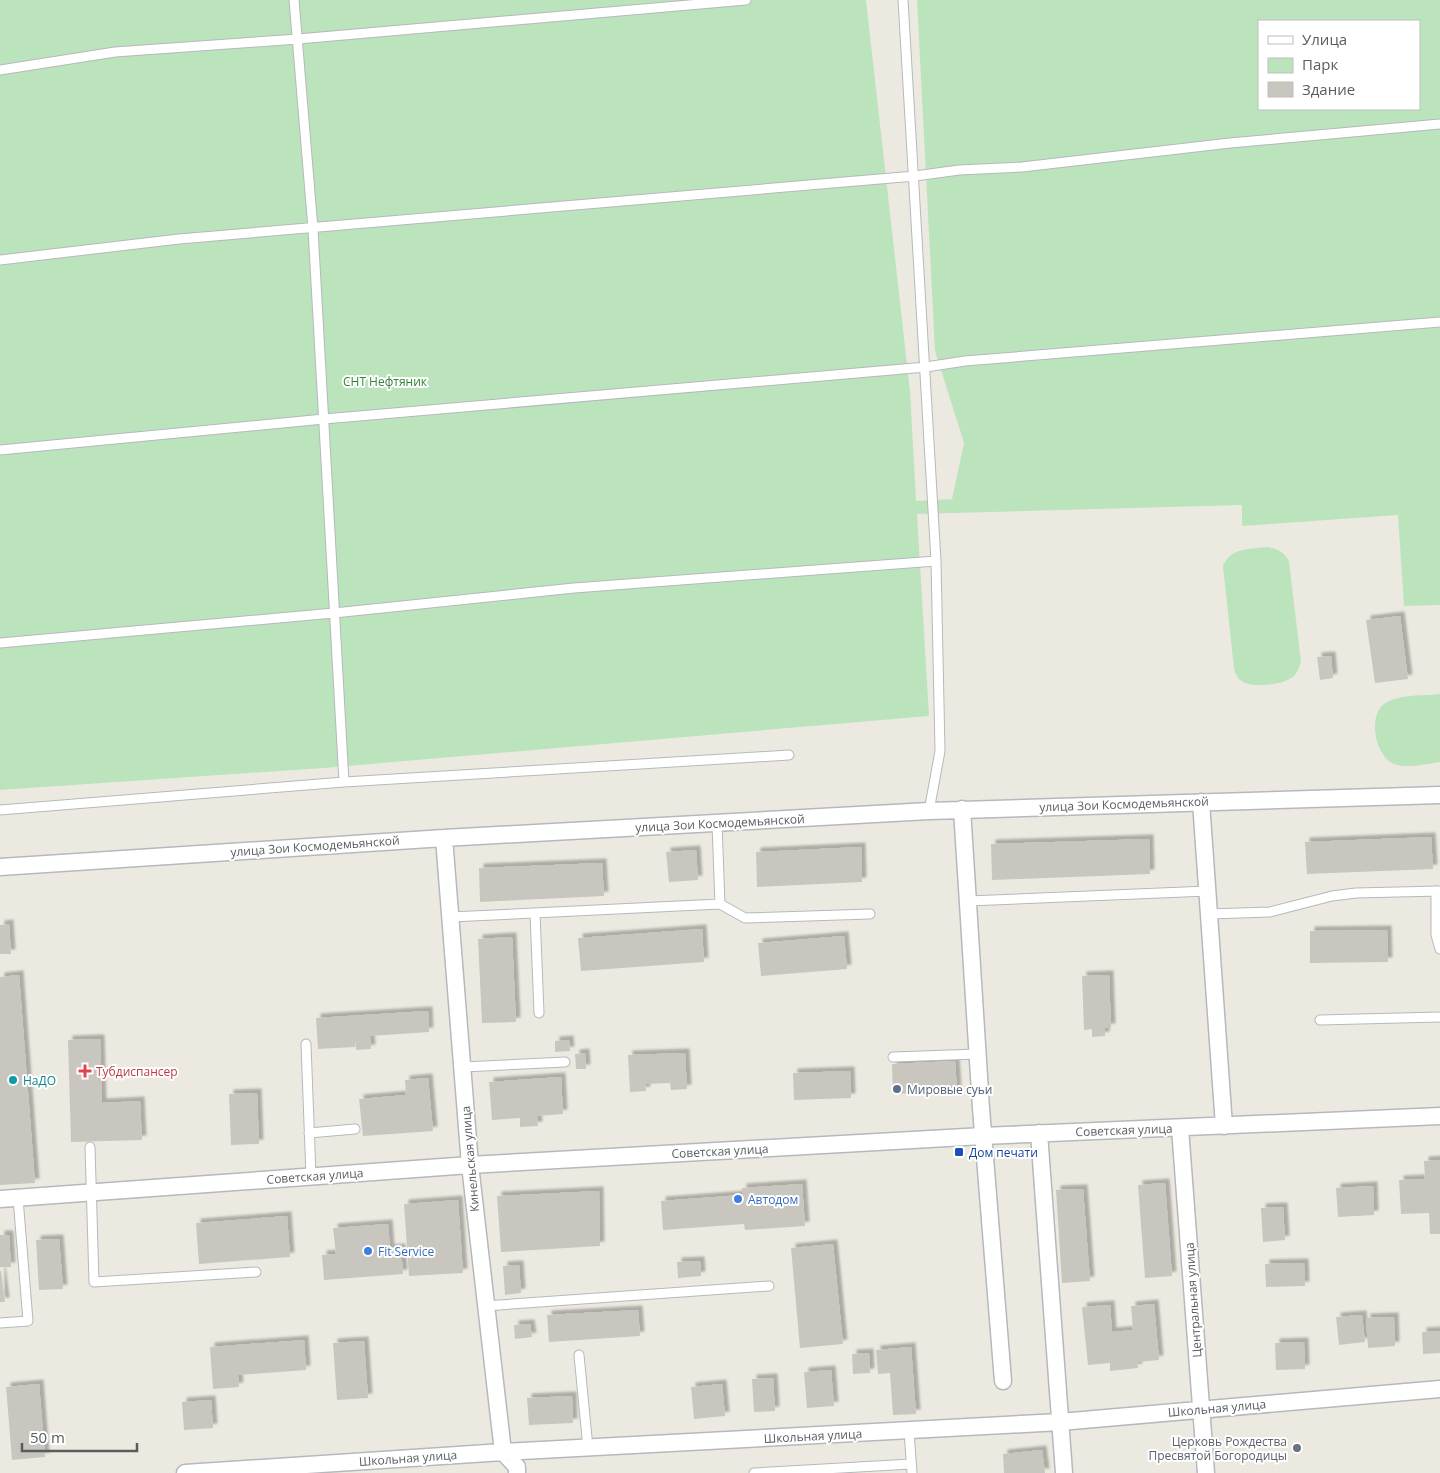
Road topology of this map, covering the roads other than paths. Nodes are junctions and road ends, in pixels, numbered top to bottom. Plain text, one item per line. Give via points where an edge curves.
1 (294, 0) edge
2 (746, 0) edge
3 (903, 0) edge
4 (298, 39) junction
5 (0, 70) edge
6 (1440, 124) edge
7 (915, 176) junction
8 (313, 229) junction
9 (0, 260) edge
10 (1440, 322) edge
11 (926, 366) junction
12 (324, 419) junction
13 (0, 450) edge
14 (936, 561) junction
15 (334, 613) junction
16 (0, 643) edge
17 (789, 755) dead end
18 (344, 782) junction
19 (1440, 794) edge
20 (1201, 802) junction
21 (0, 810) edge
22 (962, 810) junction
23 (929, 811) junction
24 (717, 824) junction
25 (444, 838) junction
26 (0, 867) edge
27 (1208, 891) junction
28 (1438, 891) edge
29 (968, 900) junction
30 (720, 904) junction
31 (535, 913) junction
32 (870, 914) dead end
33 (1209, 914) junction
34 (451, 917) junction
35 (1440, 949) edge
36 (539, 1013) dead end
37 (1440, 1017) edge
38 (1320, 1020) dead end
39 (306, 1044) dead end
40 (977, 1054) junction
41 (893, 1057) dead end
42 (565, 1062) dead end
43 (462, 1067) junction
44 (1440, 1116) edge
45 (1224, 1126) junction
46 (1180, 1128) junction
47 (355, 1129) dead end
48 (309, 1133) junction
49 (1039, 1133) junction
50 (983, 1136) junction
51 (90, 1147) dead end
52 (470, 1165) junction
53 (311, 1176) junction
54 (92, 1192) junction
55 (18, 1198) junction
56 (0, 1199) edge
57 (256, 1272) dead end
58 (769, 1286) dead end
59 (484, 1306) junction
60 (0, 1323) edge
61 (579, 1355) dead end
62 (1003, 1381) dead end
63 (1440, 1388) edge
64 (1202, 1409) junction
65 (1060, 1422) junction
66 (909, 1430) junction
67 (588, 1448) junction
68 (503, 1452) junction
69 (912, 1468) edge
70 (185, 1473) edge
71 (517, 1473) edge
72 (754, 1473) edge
73 (1064, 1473) edge
74 (1206, 1473) edge

1 - 4 lane
2 - 4 lane
3 - 7 lane
4 - 5 lane via 115,52
4 - 8 lane
6 - 7 lane
7 - 8 lane
7 - 11 lane
8 - 9 lane via 179,239
8 - 12 lane
10 - 11 lane
11 - 12 lane
11 - 14 lane
12 - 13 lane
12 - 15 lane
14 - 15 lane via 574,588
14 - 23 lane via 940,750
15 - 16 lane
15 - 18 lane
17 - 18 lane
18 - 21 lane
19 - 20 street, улица Зои Космодемьянской
20 - 22 street, улица Зои Космодемьянской
20 - 27 street
22 - 23 street, улица Зои Космодемьянской
22 - 29 street
23 - 24 street, улица Зои Космодемьянской
24 - 25 street, улица Зои Космодемьянской
24 - 30 lane
25 - 26 street, улица Зои Космодемьянской
25 - 34 street, Кинельская улица
27 - 29 lane
27 - 33 street
28 - 33 lane via 1356,893 1270,912
28 - 35 lane via 1436,935
29 - 40 street
30 - 31 lane
30 - 32 lane via 745,918
31 - 34 lane
31 - 36 lane
33 - 45 street
34 - 43 street, Кинельская улица
37 - 38 lane
39 - 48 lane
40 - 41 lane
40 - 50 street
42 - 43 lane
43 - 52 street, Кинельская улица
44 - 45 street, Советская улица
45 - 46 street, Советская улица
46 - 49 street, Советская улица
46 - 64 street, Центральная улица
47 - 48 lane
48 - 53 lane
49 - 50 street, Советская улица
49 - 65 street
50 - 52 street, Советская улица
50 - 62 street
51 - 54 lane
52 - 53 street, Советская улица
52 - 59 street, Кинельская улица
53 - 54 street, Советская улица
54 - 55 street, Советская улица
54 - 57 lane via 94,1282
55 - 56 street, Советская улица
55 - 60 lane via 28,1321
58 - 59 lane
59 - 68 street, Кинельская улица
61 - 67 lane
63 - 64 street, Школьная улица
64 - 65 street, Школьная улица
64 - 74 street, Центральная улица
65 - 66 street, Школьная улица
65 - 73 street
66 - 67 street, Школьная улица
66 - 69 lane
67 - 68 street, Школьная улица
68 - 70 street, Школьная улица
68 - 71 street, Кинельская улица via 517,1467
69 - 72 lane

